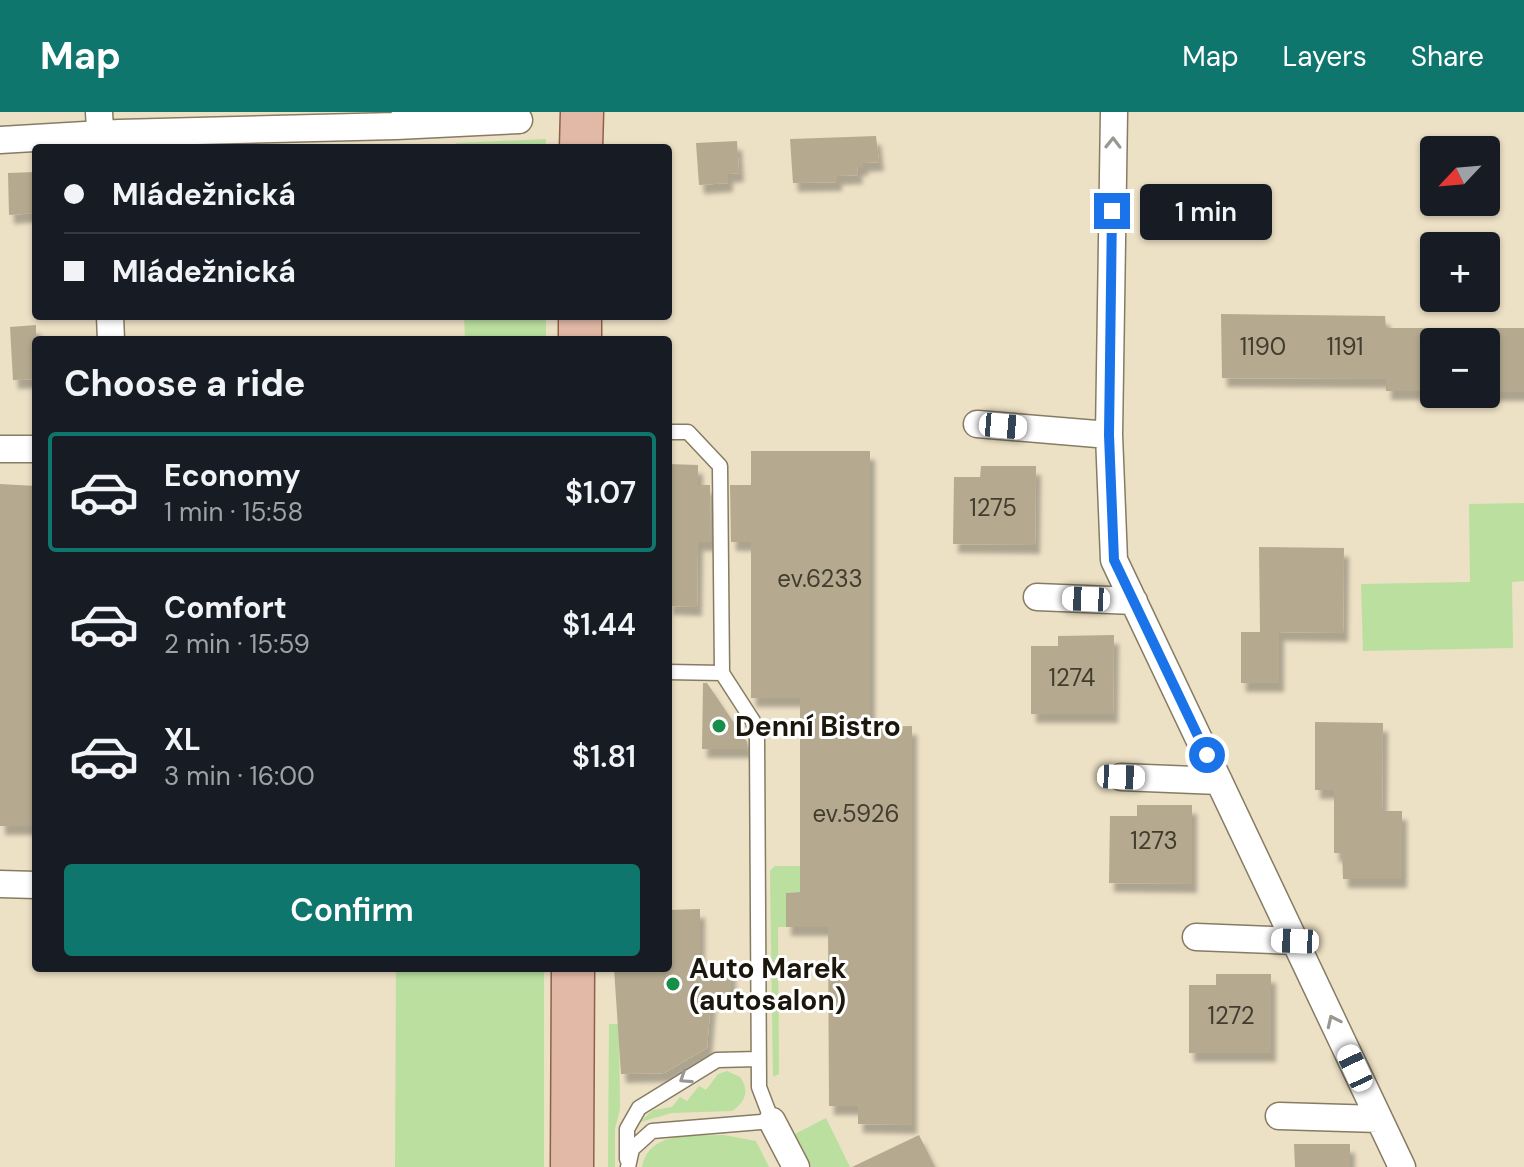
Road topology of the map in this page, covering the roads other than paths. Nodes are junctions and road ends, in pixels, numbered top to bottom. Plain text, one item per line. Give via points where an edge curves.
1 (582, 112) edge
2 (1114, 112) edge
3 (404, 119) edge
4 (519, 120) dead end
5 (100, 132) edge
6 (0, 140) edge
7 (581, 144) edge
8 (977, 424) dead end
9 (672, 432) edge
10 (1109, 435) junction
11 (0, 449) edge
12 (32, 449) edge
13 (1037, 597) dead end
14 (1134, 601) junction
15 (672, 672) edge
16 (722, 673) junction
17 (1121, 777) dead end
18 (1219, 781) junction
19 (0, 884) edge
20 (32, 885) edge
21 (1196, 937) dead end
22 (1295, 941) junction
23 (573, 972) edge
24 (758, 1059) junction
25 (1279, 1116) dead end
26 (1379, 1119) junction
27 (772, 1121) junction
28 (628, 1165) edge
29 (572, 1167) edge
30 (796, 1167) edge
31 (1402, 1167) edge

1 - 7 main road
10 -> 2 street
3 - 4 street
3 - 5 street
5 - 6 street
8 - 10 street
9 - 16 lane via 688,432 720,466
10 - 14 street via 1114,560
11 - 12 street
13 - 14 street
14 - 18 street
15 - 16 lane
16 - 24 lane via 753,721 757,739
17 - 18 street
18 - 22 street
19 - 20 street
21 - 22 street
26 -> 22 street
23 - 29 main road
24 - 27 lane via 759,1087
24 -> 28 lane via 707,1064 639,1108 627,1129
25 - 26 street
26 - 31 street
27 - 28 lane via 652,1131 632,1149
27 - 30 street

